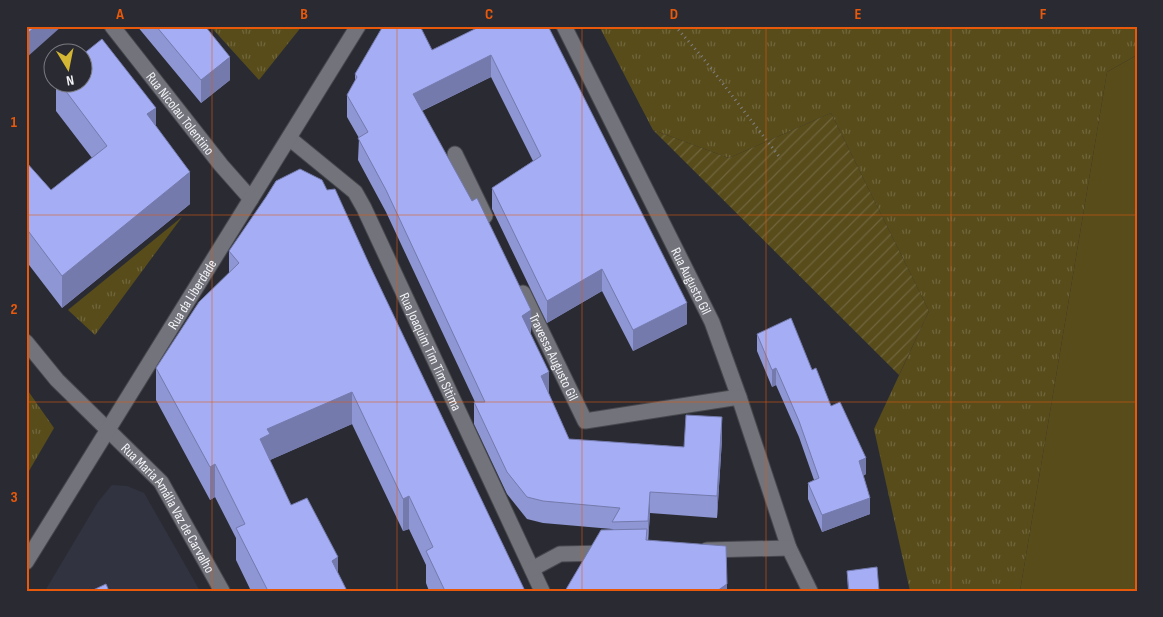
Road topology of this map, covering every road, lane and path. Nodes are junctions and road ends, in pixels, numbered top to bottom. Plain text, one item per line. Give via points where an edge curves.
1 (112, 26) edge
2 (358, 26) edge
3 (564, 26) edge
4 (677, 26) edge
5 (289, 138) junction
6 (455, 154) dead end
7 (781, 159) dead end
8 (251, 199) junction
9 (490, 225) edge
10 (516, 279) edge
11 (26, 342) edge
12 (739, 397) junction
13 (108, 430) junction
14 (789, 548) junction
15 (689, 550) edge
16 (620, 552) edge
17 (26, 562) edge
18 (532, 569) junction
19 (222, 591) edge
20 (542, 591) edge
21 (810, 591) edge

1 - 8 street, Rua Nicolau Tolentino
2 - 5 street, Rua da Liberdade
3 - 12 street, Rua Augusto Gil via 712,322
4 - 7 path
5 - 8 street, Rua da Liberdade
5 - 18 street, Rua Joaquim Tim Tim Sitima via 355,192
6 - 9 street
8 - 13 street, Rua da Liberdade
10 - 12 street, Travessa Augusto Gil via 585,421
11 - 13 street, Rua Maria Amália Vaz de Carvalho via 57,380
12 - 14 street, Rua Augusto Gil
13 - 17 street, Rua da Liberdade
13 - 19 street, Rua Maria Amália Vaz de Carvalho via 161,482
14 - 15 street
14 - 21 street, Rua Augusto Gil
16 - 18 street via 560,554
18 - 20 street, Rua Joaquim Tim Tim Sitima

